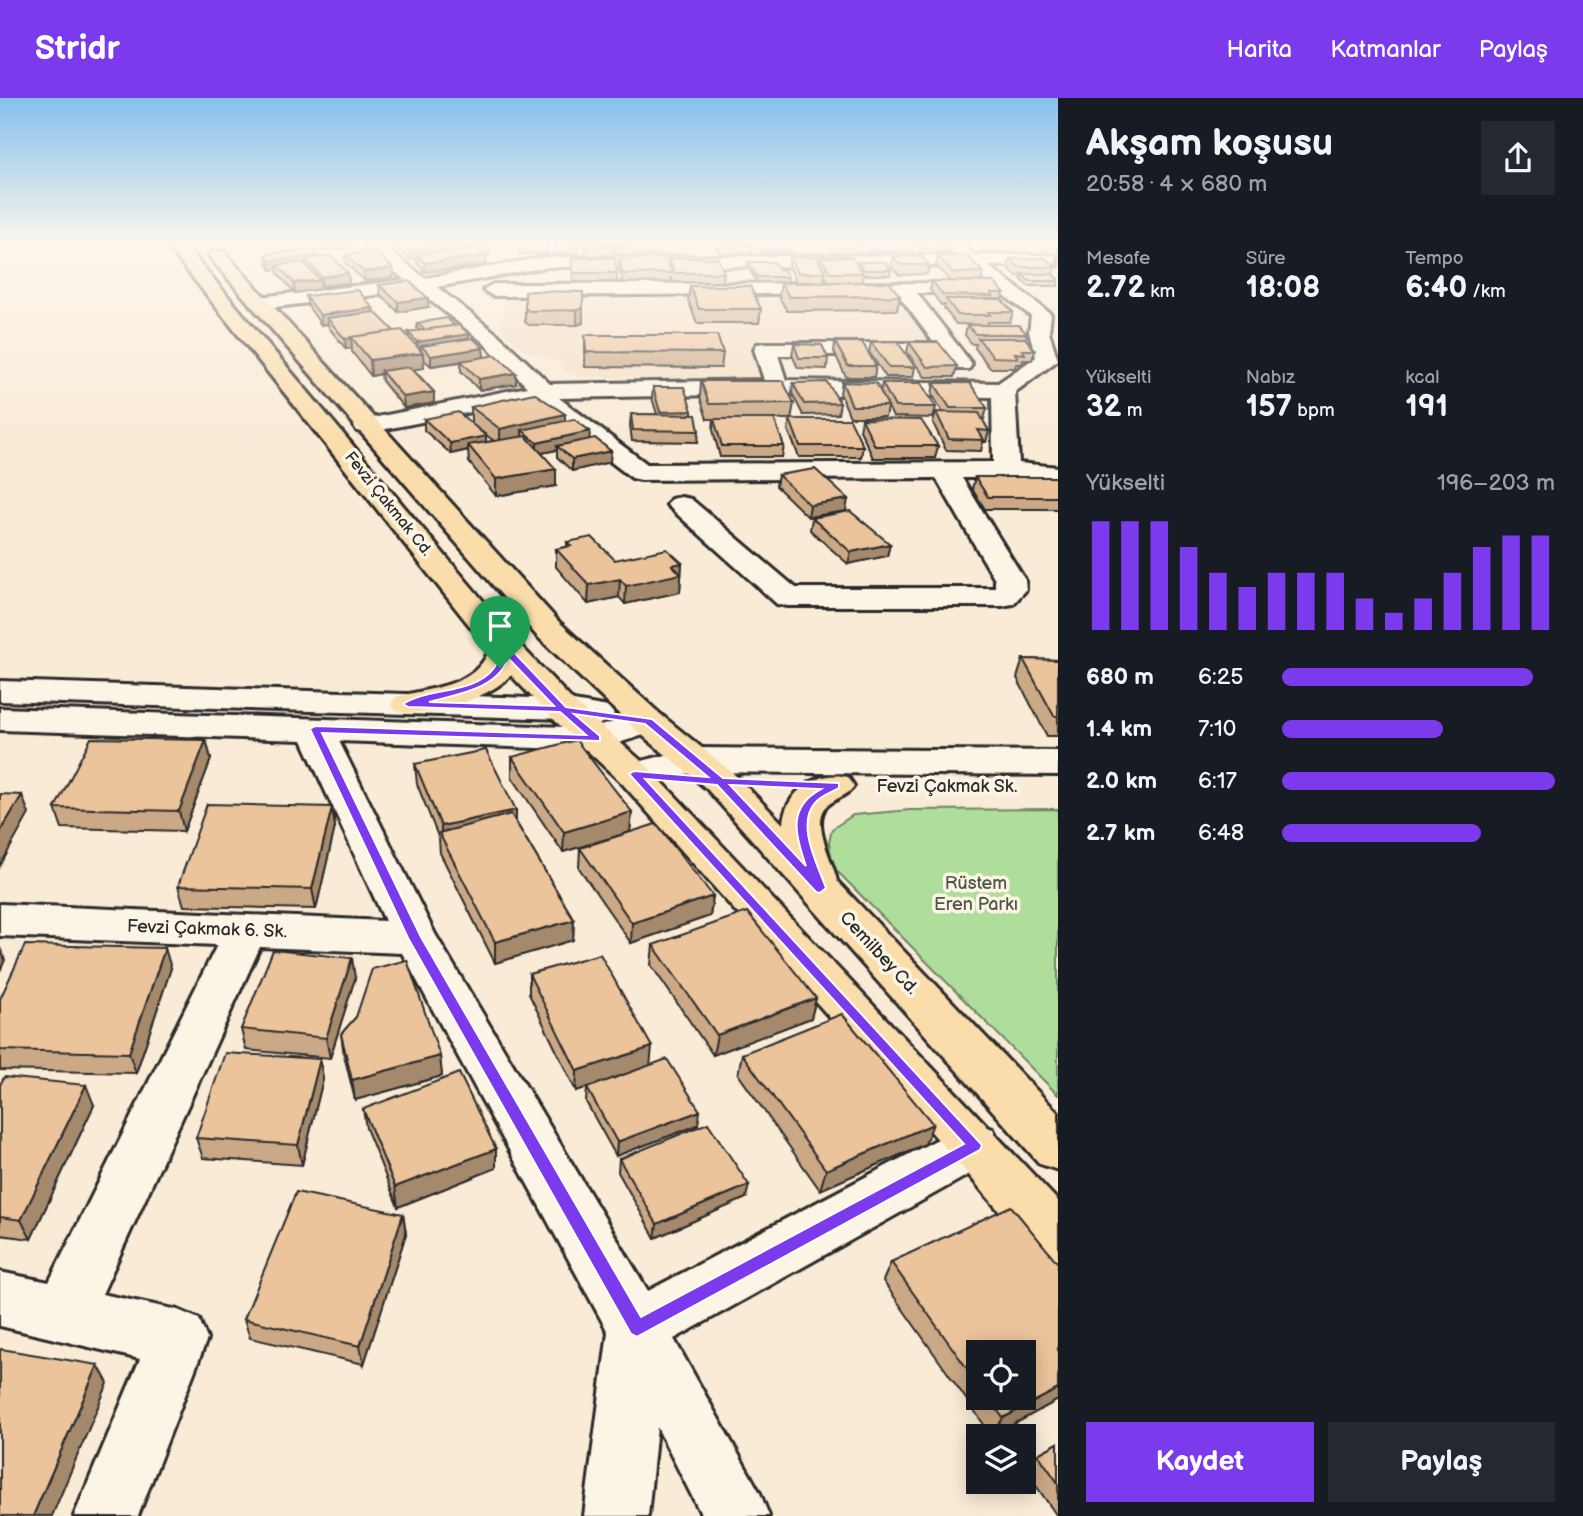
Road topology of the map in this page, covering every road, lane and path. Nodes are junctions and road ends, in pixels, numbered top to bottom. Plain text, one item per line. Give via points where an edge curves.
1 (229, 310) edge
2 (265, 310) edge
3 (456, 310) edge
4 (491, 310) edge
5 (923, 310) edge
6 (1046, 320) edge
7 (1013, 332) edge
8 (948, 337) junction
9 (490, 338) junction
10 (1053, 359) edge
11 (778, 387) junction
12 (1003, 390) junction
13 (544, 391) junction
14 (366, 426) junction
15 (1006, 470) junction
16 (945, 471) junction
17 (1058, 475) edge
18 (681, 505) dead end
19 (506, 649) junction
20 (0, 691) edge
21 (408, 704) junction
22 (562, 709) junction
23 (0, 719) edge
24 (315, 729) junction
25 (682, 749) junction
26 (614, 755) junction
27 (1058, 762) edge
28 (835, 786) junction
29 (1058, 786) edge
30 (820, 888) junction
31 (0, 920) edge
32 (246, 930) junction
33 (415, 938) junction
34 (975, 1145) junction
35 (1058, 1148) edge
36 (1058, 1240) edge
37 (0, 1299) edge
38 (64, 1312) junction
39 (637, 1328) junction
40 (106, 1516) edge
41 (616, 1516) edge
42 (737, 1516) edge

1 - 19 main road, Fevzi Çakmak Cd.
2 - 14 main road, Fevzi Çakmak Cd.
3 - 9 street
4 - 9 street
5 - 8 street
6 - 7 street
6 - 10 street
8 - 11 street via 765,349
8 - 12 street via 973,379
9 - 13 street
10 - 12 street
11 - 12 street
11 - 13 street
12 - 15 street
13 - 14 street
13 - 16 street via 551,405 641,472
14 - 25 main road, Fevzi Çakmak Cd. via 548,629
15 - 16 street
15 - 17 street
16 - 18 street via 1010,580 1011,590 1002,597 788,597
19 - 21 main road via 500,668 487,679
19 - 22 main road, Fevzi Çakmak Cd.
20 - 21 street
21 - 22 street
22 - 25 street
22 - 26 main road, Fevzi Çakmak Cd.
23 - 24 street
24 - 26 street
24 - 33 street
25 - 26 street
25 - 26 street
25 - 27 street
25 - 28 street, Fevzi Çakmak Sk.
25 - 30 main road, Cemilbey Cd.
26 - 34 main road
28 - 29 street, Fevzi Çakmak Sk.
28 - 30 main road via 812,798 801,816
30 - 35 main road, Cemilbey Cd.
31 - 32 street, Fevzi Çakmak 6. Sk.
32 - 33 street, Fevzi Çakmak 6. Sk.
32 - 38 street
33 - 39 street
34 - 36 main road
34 - 39 street
37 - 38 street
38 - 40 street via 178,1339
39 - 41 street
39 - 42 street

